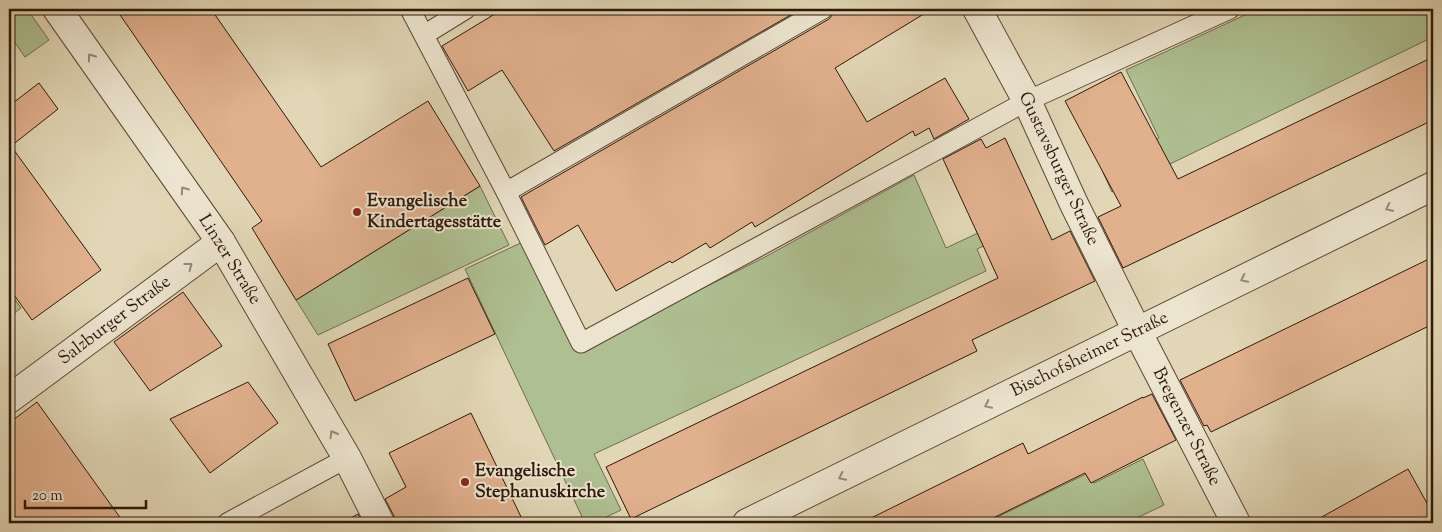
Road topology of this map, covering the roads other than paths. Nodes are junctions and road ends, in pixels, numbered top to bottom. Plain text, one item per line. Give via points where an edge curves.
1 (58, 9) edge
2 (410, 9) edge
3 (466, 9) edge
4 (822, 9) edge
5 (976, 9) edge
6 (1230, 9) edge
7 (424, 36) junction
8 (1027, 101) junction
9 (1433, 186) edge
10 (506, 192) junction
11 (221, 242) junction
12 (1137, 332) junction
13 (9, 399) edge
14 (347, 458) junction
15 (228, 523) edge
16 (380, 523) edge
17 (747, 523) edge
18 (1236, 523) edge

11 -> 1 street, Linzer Straße
2 - 7 lane
3 - 7 lane
4 - 10 lane
5 - 8 street, Gustavsburger Straße
6 - 8 lane
7 - 10 lane
8 - 10 lane via 581,343
8 - 12 street, Gustavsburger Straße
9 -> 12 street, Bischofsheimer Straße
13 -> 11 street, Salzburger Straße
14 -> 11 street, Linzer Straße
12 -> 17 street, Bischofsheimer Straße
12 - 18 street, Bregenzer Straße
14 - 15 lane
14 - 16 street, Linzer Straße

